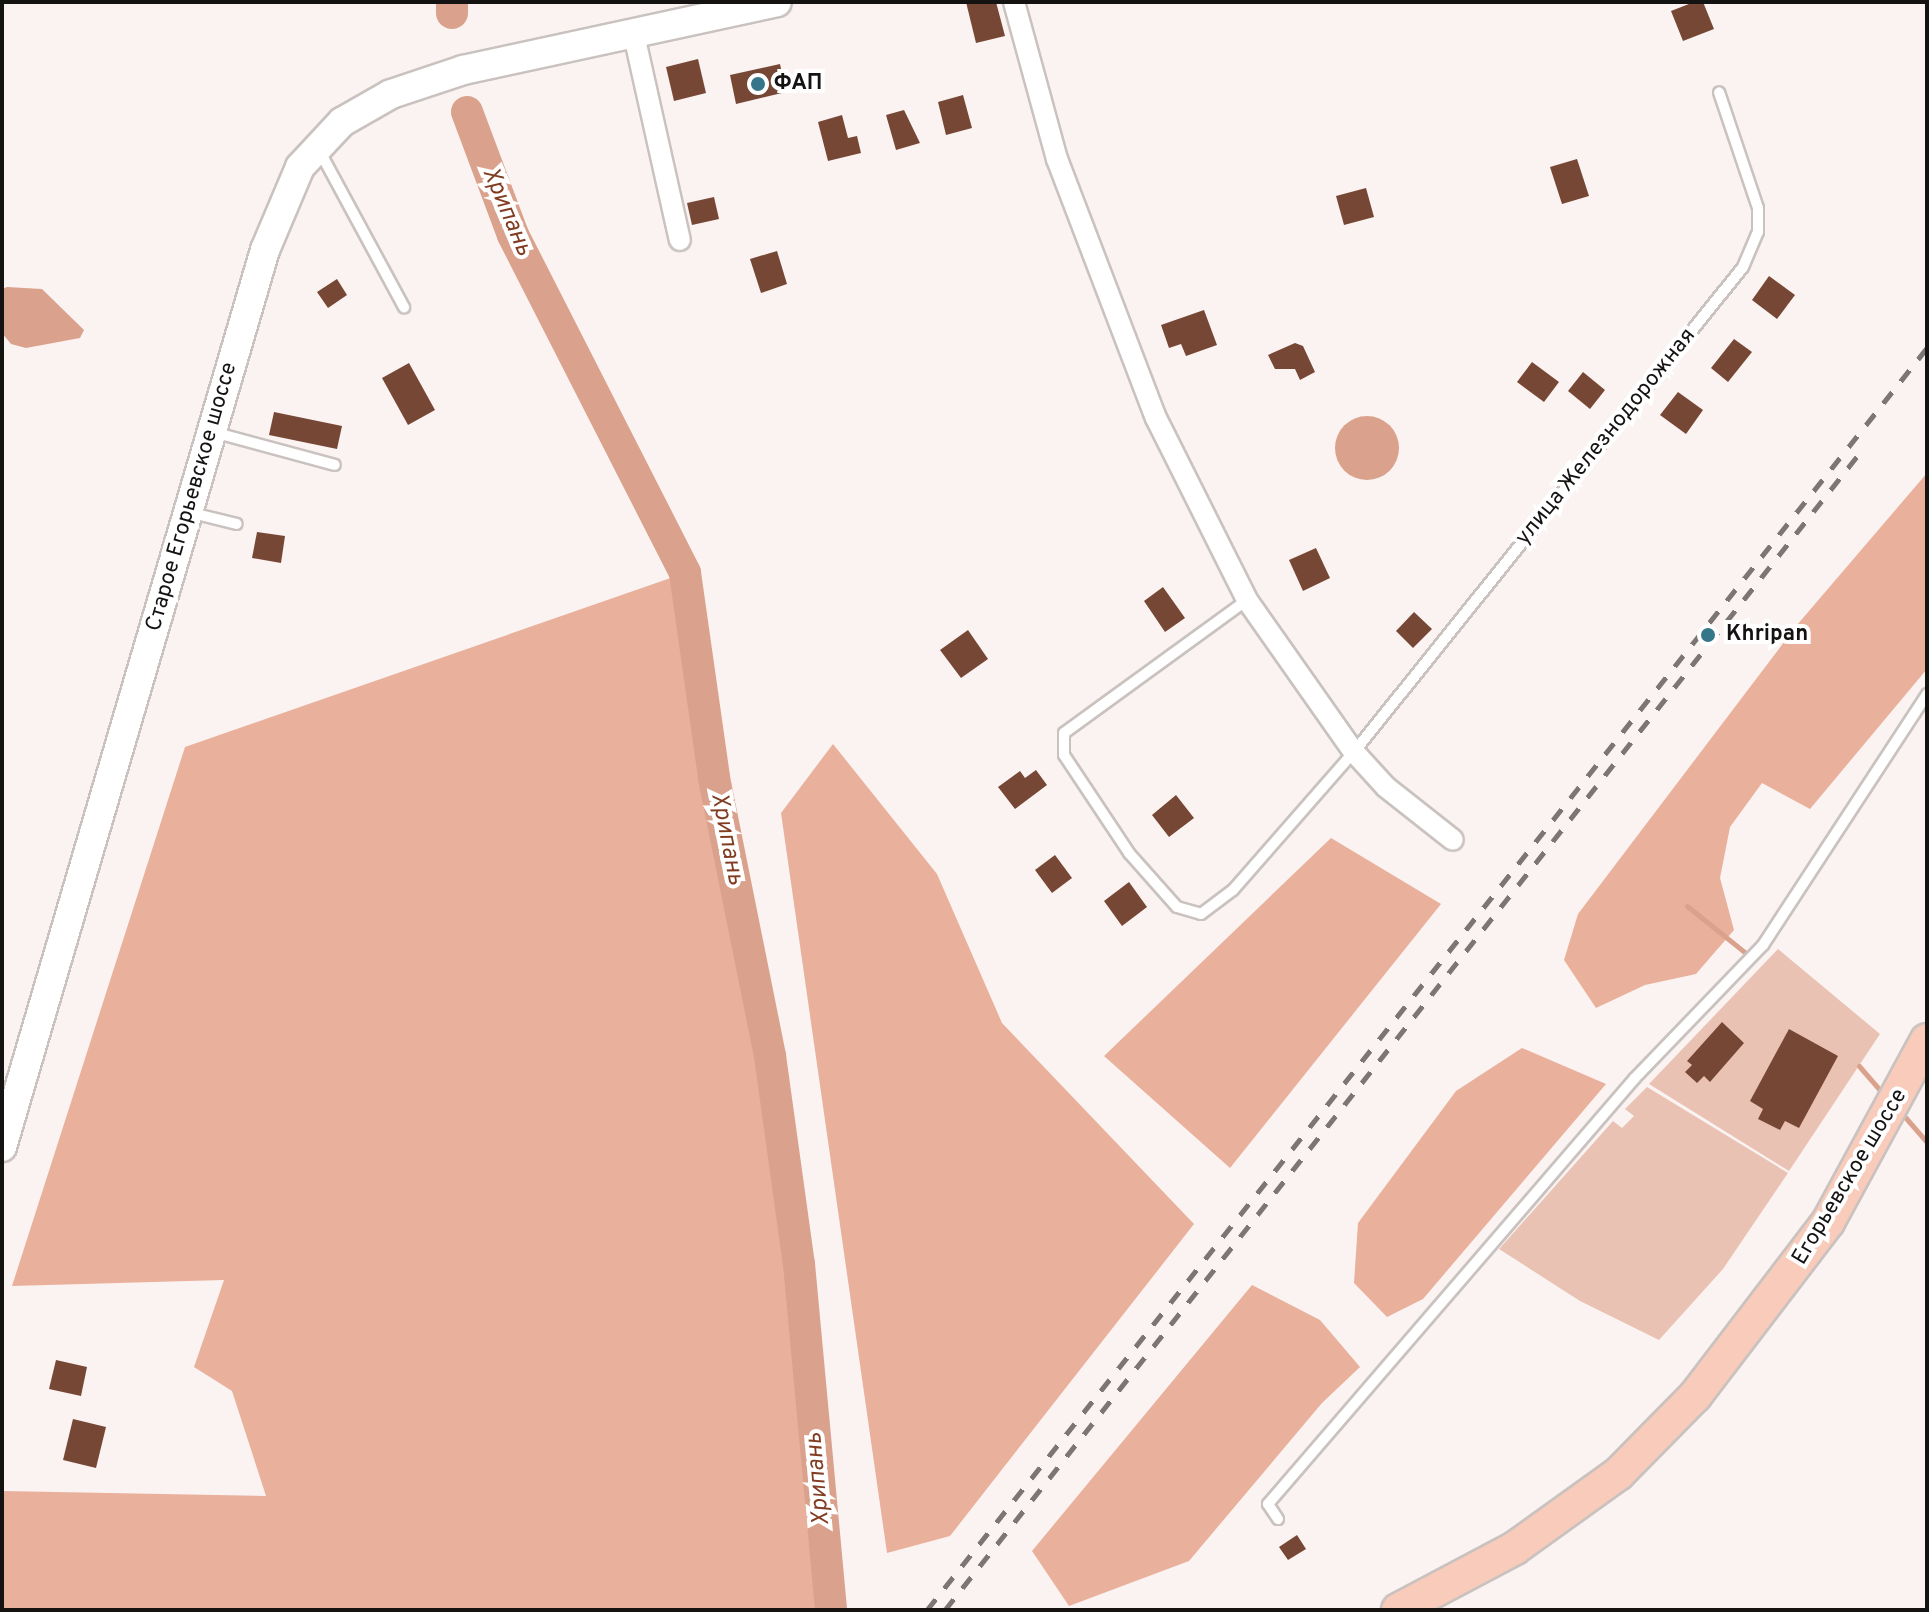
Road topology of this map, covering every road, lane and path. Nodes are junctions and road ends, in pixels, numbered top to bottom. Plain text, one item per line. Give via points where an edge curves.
1 (777, 2) edge
2 (1014, 2) edge
3 (634, 35) junction
4 (1719, 92) dead end
5 (317, 146) junction
6 (680, 240) dead end
7 (404, 307) dead end
8 (211, 431) junction
9 (335, 465) dead end
10 (188, 512) junction
11 (237, 524) dead end
12 (1247, 600) junction
13 (1927, 694) edge
14 (1354, 752) junction
15 (1453, 840) dead end
16 (1927, 1040) edge
17 (1645, 1068) junction
18 (1656, 1077) dead end
19 (2, 1147) edge
20 (1278, 1519) dead end
21 (1398, 1610) edge

1 - 3 main road, Старое Егорьевское шоссе
2 - 12 street via 1057,159 1156,418
3 - 5 main road, Старое Егорьевское шоссе via 463,70 391,94
3 - 6 street
4 - 14 lane, улица Железнодорожная via 1758,208 1758,232 1743,267
5 - 7 lane
5 - 8 main road, Старое Егорьевское шоссе via 269,234
8 - 9 lane
8 - 10 main road, Старое Егорьевское шоссе
10 - 11 lane
10 - 19 main road, Старое Егорьевское шоссе
12 - 14 street
12 - 14 lane, улица Железнодорожная via 1064,733 1064,755 1129,853 1177,907 1201,914 1233,890
13 - 17 lane via 1763,945
14 - 15 street via 1386,787
16 - 21 main road, Егорьевское шоссе via 1828,1222 1695,1396 1618,1474 1541,1530
17 - 18 lane
17 - 20 lane via 1268,1504

